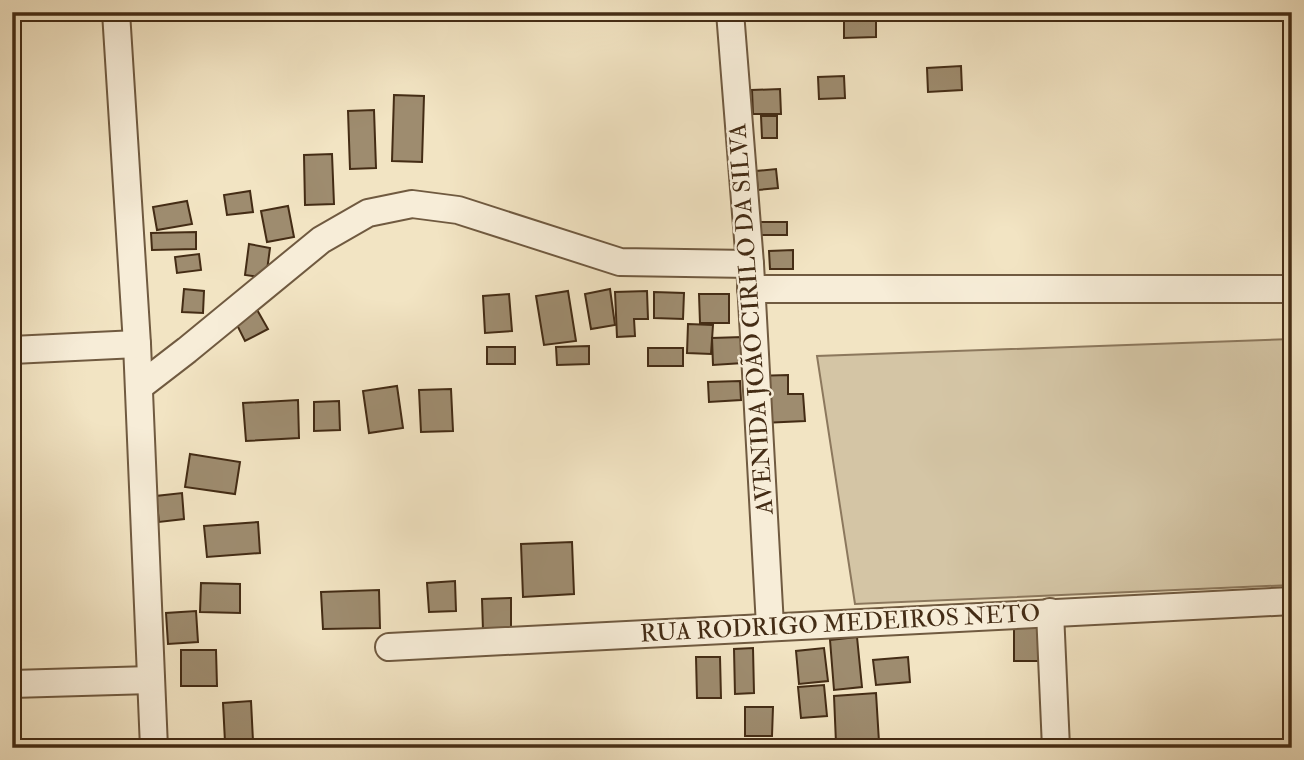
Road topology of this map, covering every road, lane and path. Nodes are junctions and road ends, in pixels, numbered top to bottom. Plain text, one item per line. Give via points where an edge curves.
1 (116, 12) edge
2 (730, 12) edge
3 (751, 277) junction
4 (1292, 289) edge
5 (137, 344) junction
6 (12, 350) edge
7 (139, 387) junction
8 (1292, 601) edge
9 (1050, 612) junction
10 (770, 626) junction
11 (389, 646) dead end
12 (151, 680) junction
13 (12, 684) edge
14 (154, 748) edge
15 (1056, 748) edge

1 - 5 street
2 - 3 street, AVENIDA JOÃO CIRILO DA SILVA
3 - 4 street
3 - 7 street via 620,262 458,210 412,204 368,213 321,240
3 - 10 street, AVENIDA JOÃO CIRILO DA SILVA
5 - 6 street
5 - 7 street
7 - 12 street
8 - 9 street, RUA RODRIGO MEDEIROS NETO
9 - 10 street, RUA RODRIGO MEDEIROS NETO
9 - 15 street
10 - 11 street, RUA RODRIGO MEDEIROS NETO
12 - 13 street
12 - 14 street

